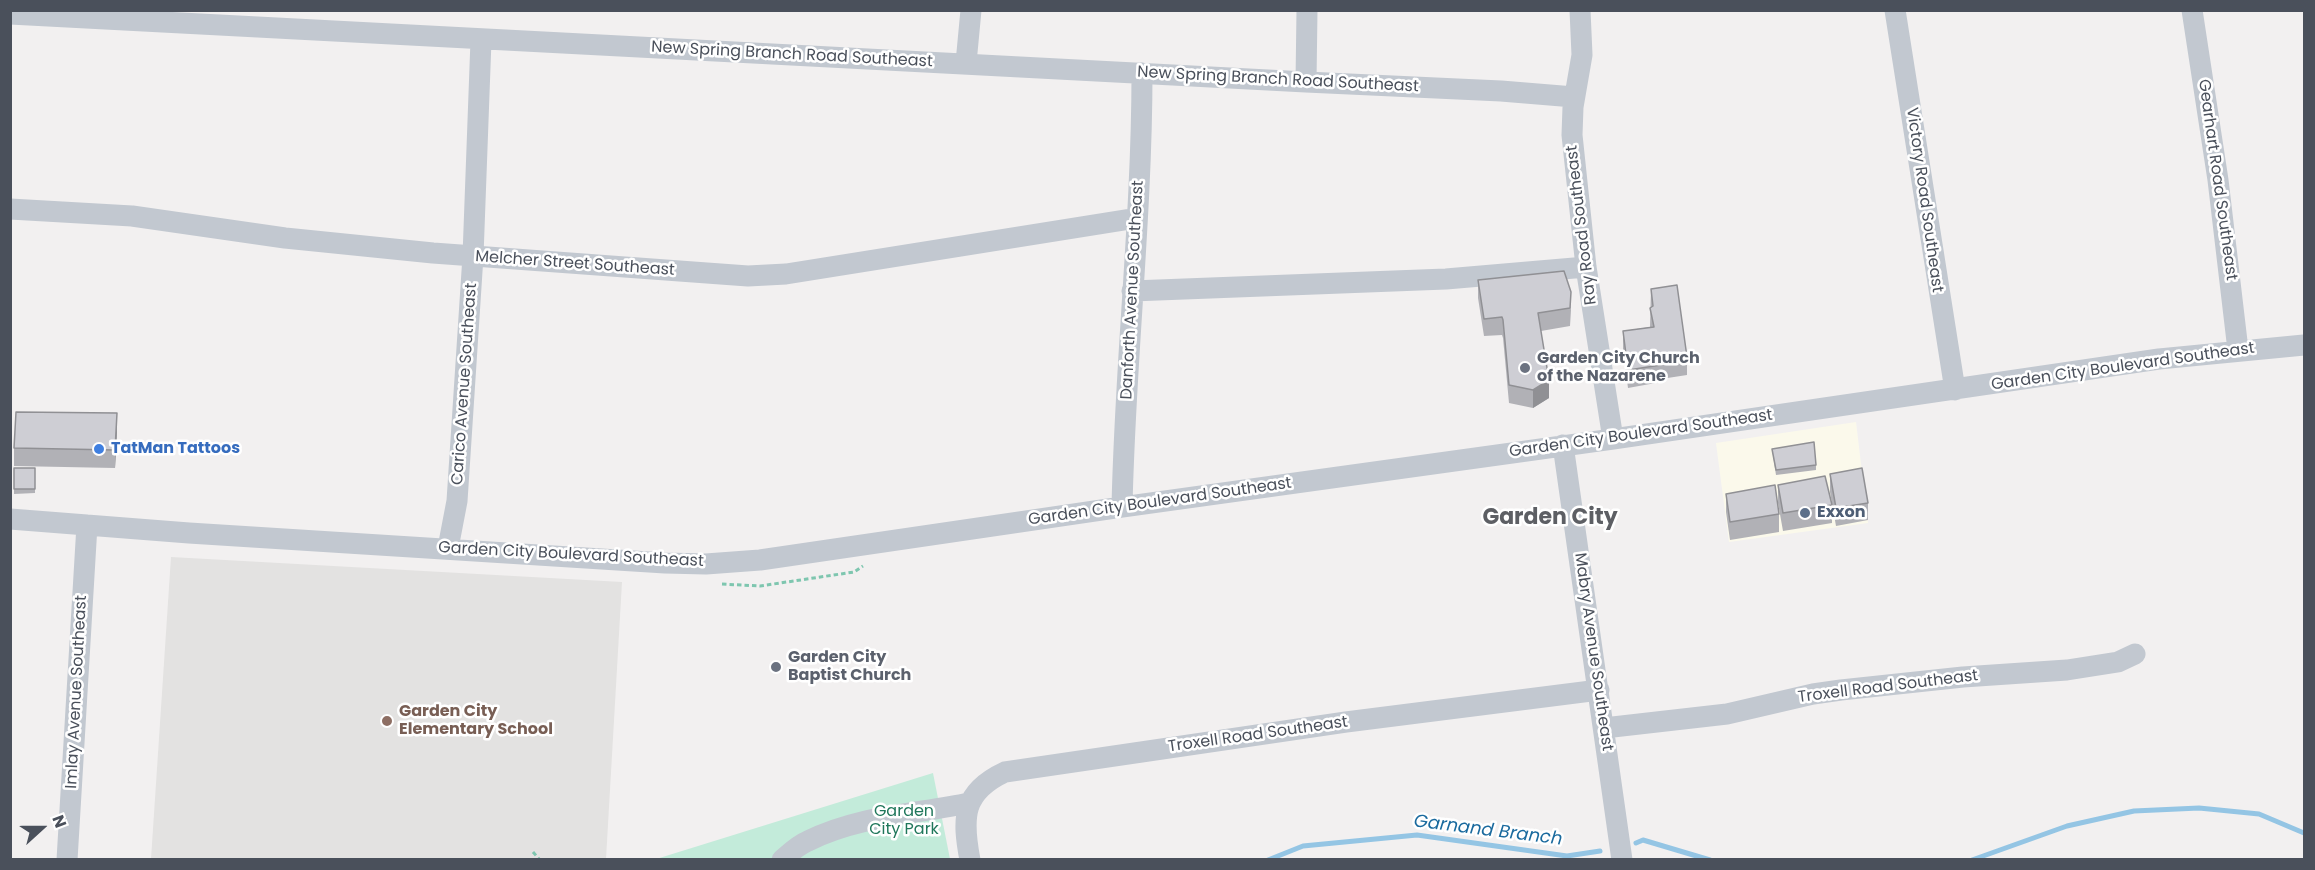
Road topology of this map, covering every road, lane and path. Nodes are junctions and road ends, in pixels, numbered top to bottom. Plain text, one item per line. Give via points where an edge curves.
1 (971, 10) edge
2 (1307, 10) edge
3 (1580, 10) edge
4 (1895, 10) edge
5 (2192, 10) edge
6 (10, 14) edge
7 (255, 19) edge
8 (482, 40) junction
9 (966, 63) junction
10 (1142, 73) junction
11 (1306, 82) junction
12 (1574, 97) junction
13 (10, 209) edge
14 (1137, 218) junction
15 (473, 256) junction
16 (1586, 267) junction
17 (1132, 291) junction
18 (2304, 345) edge
19 (2238, 350) junction
20 (1954, 390) junction
21 (1613, 439) junction
22 (1563, 445) junction
23 (1122, 507) junction
24 (10, 519) edge
25 (87, 525) junction
26 (448, 548) junction
27 (868, 562) dead end
28 (722, 584) dead end
29 (2135, 654) dead end
30 (1599, 690) junction
31 (1604, 728) junction
32 (969, 802) junction
33 (968, 850) edge
34 (532, 852) dead end
35 (67, 860) edge
36 (540, 860) edge
37 (782, 860) edge
38 (1622, 860) edge

1 - 9 street
2 - 11 street
3 - 12 street, Ray Road Southeast via 1582,55
4 - 20 street, Victory Road Southeast
5 - 19 street, Gearhart Road Southeast
6 - 7 street, New Spring Branch Road Southeast
7 - 8 street, New Spring Branch Road Southeast
8 - 9 street, New Spring Branch Road Southeast
8 - 15 street, Carico Avenue Southeast
9 - 10 street, New Spring Branch Road Southeast
10 - 11 street, New Spring Branch Road Southeast
10 - 14 street, Danforth Avenue Southeast
11 - 12 street, New Spring Branch Road Southeast
12 - 16 street, Ray Road Southeast via 1572,135
13 - 15 street, Melcher Street Southeast via 132,216 285,238
14 - 15 street, Melcher Street Southeast via 786,274 748,276
14 - 17 street, Danforth Avenue Southeast
15 - 26 street, Carico Avenue Southeast via 457,501
16 - 17 street via 1446,279
16 - 21 street, Ray Road Southeast
17 - 23 street, Danforth Avenue Southeast
18 - 19 street, Garden City Boulevard Southeast
19 - 20 street, Garden City Boulevard Southeast
20 - 21 street, Garden City Boulevard Southeast
21 - 22 street, Garden City Boulevard Southeast
22 - 23 street, Garden City Boulevard Southeast
22 - 30 street, Mabry Avenue Southeast
23 - 26 street, Garden City Boulevard Southeast via 760,560 706,564
24 - 25 street, Garden City Boulevard Southeast
25 - 26 street, Garden City Boulevard Southeast
25 - 35 street, Imlay Avenue Southeast
27 - 28 path via 854,572 760,586
29 - 31 street, Troxell Road Southeast via 2118,662 2067,670 1841,690 1727,714
30 - 31 street, Mabry Avenue Southeast
30 - 32 street, Troxell Road Southeast via 1005,772 990,779
31 - 38 street, Mabry Avenue Southeast
32 - 33 street via 965,818
32 - 37 street via 843,826 806,841
34 - 36 path

